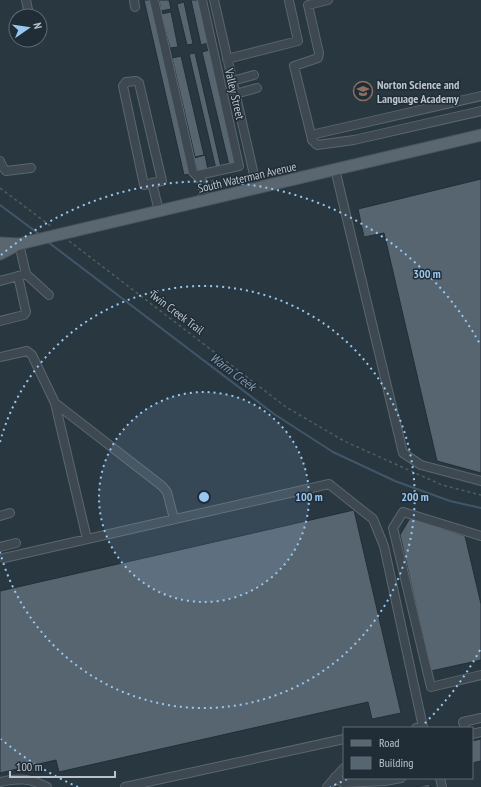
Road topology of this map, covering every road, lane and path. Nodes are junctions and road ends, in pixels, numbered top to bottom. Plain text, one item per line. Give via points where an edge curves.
1 (154, 0) edge
2 (202, 0) edge
3 (214, 0) edge
4 (328, 0) edge
5 (289, 1) dead end
6 (227, 59) junction
7 (254, 75) dead end
8 (232, 81) junction
9 (257, 88) dead end
10 (235, 94) junction
11 (481, 96) edge
12 (481, 111) edge
13 (311, 135) junction
14 (481, 136) edge
15 (0, 161) edge
16 (31, 168) dead end
17 (335, 169) junction
18 (198, 175) junction
19 (152, 183) junction
20 (0, 188) edge
21 (256, 188) junction
22 (204, 200) junction
23 (159, 211) junction
24 (56, 230) dead end
25 (71, 235) junction
26 (0, 243) edge
27 (19, 244) junction
28 (0, 254) edge
29 (22, 275) junction
30 (0, 280) edge
31 (49, 295) dead end
32 (0, 321) edge
33 (0, 357) edge
34 (55, 403) junction
35 (481, 481) edge
36 (481, 495) edge
37 (10, 513) dead end
38 (0, 516) edge
39 (174, 520) junction
40 (481, 536) edge
41 (87, 539) junction
42 (16, 543) dead end
43 (0, 547) edge
44 (4, 558) dead end
45 (481, 675) edge
46 (481, 718) edge
47 (421, 727) edge
48 (465, 727) edge
49 (343, 739) edge
50 (343, 769) edge
51 (335, 777) junction
52 (396, 779) edge
53 (0, 782) edge
54 (47, 787) edge
55 (125, 787) edge
56 (327, 787) edge
57 (337, 787) edge

1 - 18 street via 193,172
2 - 18 street via 239,166
3 - 6 street, Valley Street
4 - 13 street via 308,5 318,58 294,66
5 - 6 street via 298,41
6 - 8 street, Valley Street
7 - 8 street
8 - 10 street, Valley Street
9 - 10 street
10 - 21 street, Valley Street
11 - 13 street
12 - 13 street via 354,140 317,145
14 - 17 main road, South Waterman Avenue
15 - 16 street via 6,171
17 - 21 main road, South Waterman Avenue
17 - 35 street via 403,453 421,465
18 - 22 street via 202,181
19 - 19 street via 162,181 139,83 126,82 123,86 144,185
19 - 23 street
20 - 24 path
21 - 22 main road, South Waterman Avenue
22 - 23 main road, South Waterman Avenue
23 - 25 main road, South Waterman Avenue
25 - 27 main road, South Waterman Avenue, bridge
25 - 36 path, Twin Creek Trail via 286,407 344,441 442,485
26 - 27 main road, South Waterman Avenue
27 - 28 main road, South Waterman Avenue
27 - 29 street
29 - 30 street
29 - 31 street
29 - 32 street via 26,312 24,315
33 - 34 street via 27,351 32,355
34 - 39 street via 162,486 167,492
34 - 41 street
37 - 38 street
39 - 41 street
39 - 47 street via 329,484 373,519 384,546
40 - 45 street via 403,512 392,528 431,687
41 - 44 street
42 - 43 street
46 - 48 street via 463,722
49 - 55 street
50 - 51 street
51 - 52 street via 343,783
51 - 56 street
51 - 57 street
53 - 54 street via 24,779 36,781

